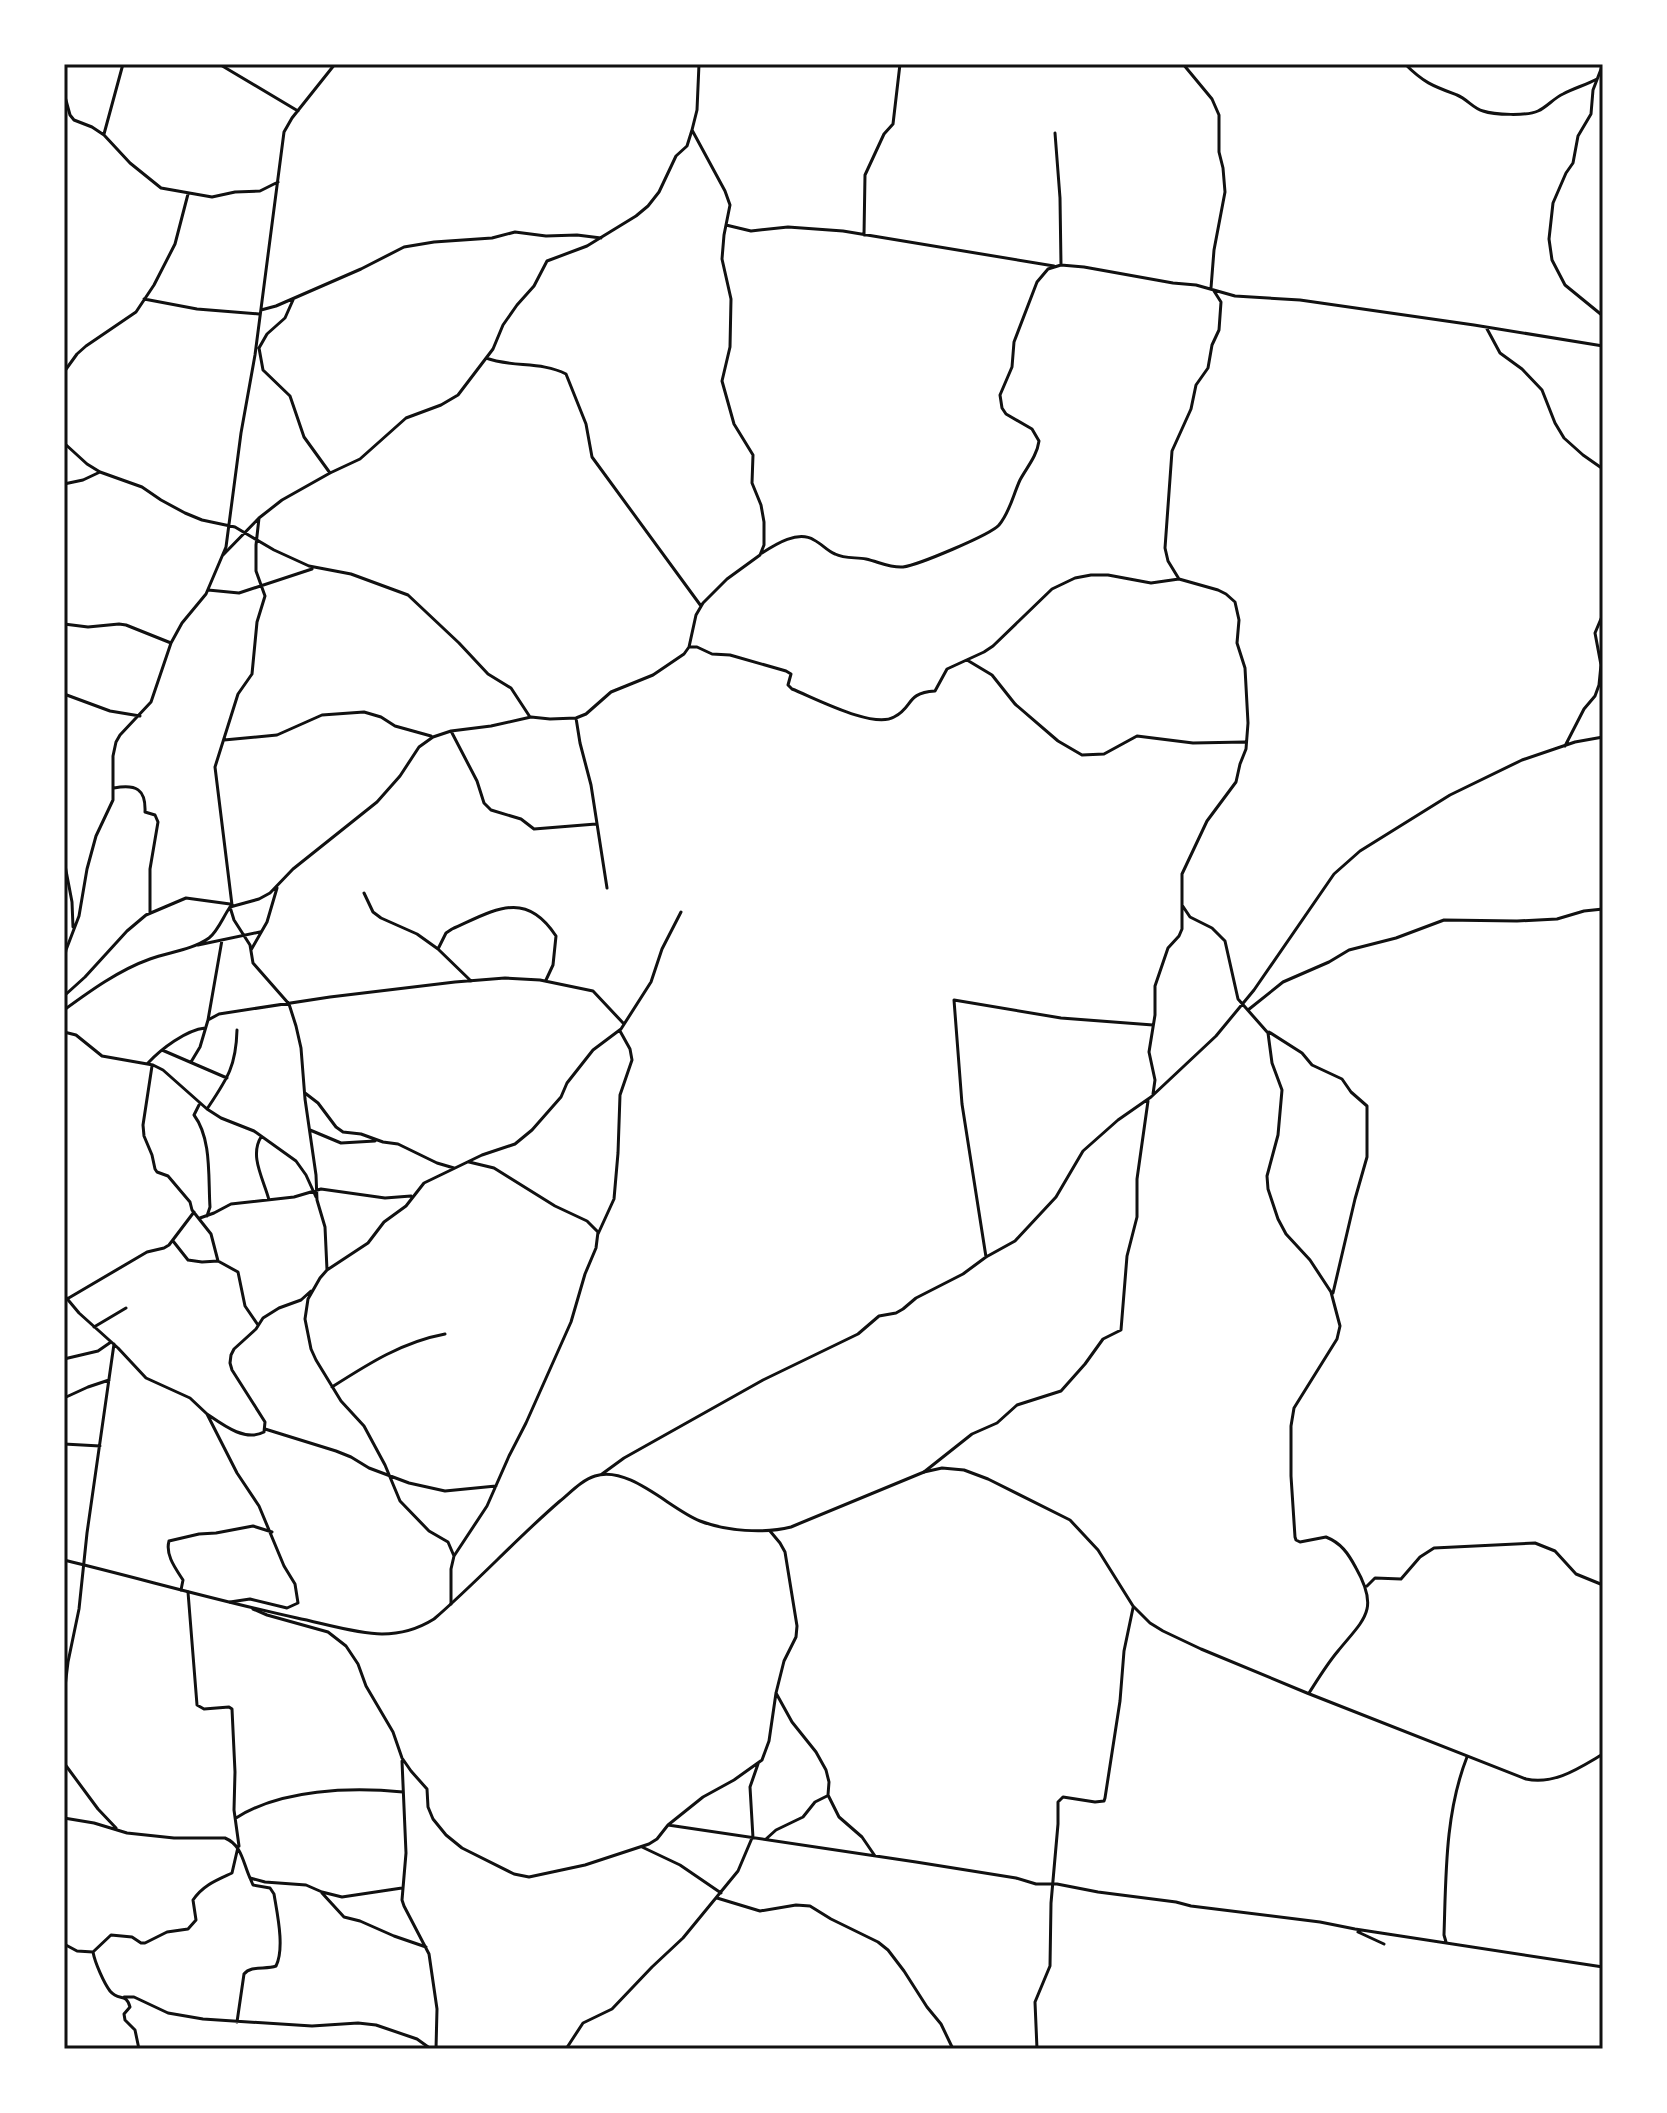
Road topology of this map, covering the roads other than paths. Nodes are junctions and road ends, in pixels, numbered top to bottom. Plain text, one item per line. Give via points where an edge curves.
1 (123, 64) edge
2 (219, 64) edge
3 (335, 64) edge
4 (699, 64) edge
5 (900, 64) edge
6 (1183, 64) edge
7 (1405, 64) edge
8 (1603, 64) edge
9 (1597, 79) junction
10 (64, 93) edge
11 (298, 111) junction
12 (692, 130) junction
13 (1055, 133) dead end
14 (104, 135) junction
15 (278, 182) junction
16 (260, 191) junction
17 (277, 192) junction
18 (188, 194) junction
19 (726, 225) junction
20 (864, 235) junction
21 (601, 238) junction
22 (1059, 266) junction
23 (1212, 289) junction
24 (294, 298) junction
25 (144, 299) junction
26 (259, 312) junction
27 (1603, 316) edge
28 (1486, 327) junction
29 (1603, 346) edge
30 (259, 348) junction
31 (255, 355) junction
32 (486, 358) junction
33 (64, 372) edge
34 (64, 443) edge
35 (1603, 469) edge
36 (100, 472) junction
37 (330, 473) junction
38 (64, 484) edge
39 (259, 518) junction
40 (230, 525) junction
41 (247, 532) junction
42 (256, 538) junction
43 (223, 555) junction
44 (760, 555) junction
45 (316, 568) junction
46 (1179, 579) junction
47 (262, 585) junction
48 (208, 590) junction
49 (701, 606) junction
50 (1603, 614) edge
51 (65, 623) edge
52 (171, 643) junction
53 (689, 647) junction
54 (967, 660) junction
55 (64, 694) edge
56 (140, 716) junction
57 (531, 717) junction
58 (576, 718) junction
59 (451, 731) junction
60 (433, 737) junction
61 (1603, 737) edge
62 (224, 740) junction
63 (1247, 742) junction
64 (1565, 746) junction
65 (114, 788) junction
66 (596, 824) junction
67 (64, 860) edge
68 (277, 886) junction
69 (607, 888) dead end
70 (364, 893) dead end
71 (1182, 905) junction
72 (231, 906) junction
73 (1603, 909) edge
74 (681, 912) dead end
75 (150, 913) junction
76 (73, 931) junction
77 (260, 932) junction
78 (244, 936) junction
79 (222, 940) junction
80 (190, 947) junction
81 (438, 949) junction
82 (251, 950) junction
83 (64, 961) edge
84 (471, 981) junction
85 (545, 981) junction
86 (64, 996) edge
87 (289, 1004) junction
88 (1242, 1004) junction
89 (64, 1010) edge
90 (1248, 1010) junction
91 (208, 1020) junction
92 (624, 1024) junction
93 (1153, 1025) junction
94 (205, 1028) junction
95 (237, 1030) dead end
96 (1266, 1030) junction
97 (620, 1031) junction
98 (64, 1032) edge
99 (162, 1050) junction
100 (191, 1062) junction
101 (150, 1065) junction
102 (227, 1078) junction
103 (305, 1093) junction
104 (1150, 1098) junction
105 (200, 1104) junction
106 (207, 1109) junction
107 (310, 1130) junction
108 (261, 1137) junction
109 (379, 1141) junction
110 (469, 1162) junction
111 (454, 1168) junction
112 (315, 1191) junction
113 (413, 1196) junction
114 (269, 1200) junction
115 (194, 1212) junction
116 (207, 1216) junction
117 (200, 1218) junction
118 (598, 1234) junction
119 (173, 1241) junction
120 (986, 1257) junction
121 (218, 1261) junction
122 (327, 1270) junction
123 (313, 1288) junction
124 (1332, 1296) junction
125 (66, 1297) edge
126 (126, 1308) dead end
127 (258, 1325) junction
128 (94, 1327) junction
129 (445, 1334) dead end
130 (113, 1343) junction
131 (64, 1359) edge
132 (109, 1380) junction
133 (332, 1387) junction
134 (64, 1398) edge
135 (207, 1414) junction
136 (265, 1429) junction
137 (64, 1444) edge
138 (100, 1446) junction
139 (924, 1472) junction
140 (602, 1474) junction
141 (388, 1476) junction
142 (496, 1486) junction
143 (770, 1531) junction
144 (272, 1532) junction
145 (454, 1556) junction
146 (64, 1560) edge
147 (83, 1565) junction
148 (1603, 1585) edge
149 (1366, 1587) junction
150 (181, 1590) junction
151 (188, 1592) junction
152 (230, 1602) junction
153 (451, 1604) junction
154 (1133, 1606) junction
155 (249, 1607) junction
156 (776, 1693) junction
157 (1309, 1693) junction
158 (64, 1695) edge
159 (1603, 1754) edge
160 (1468, 1755) junction
161 (402, 1758) junction
162 (64, 1763) edge
163 (758, 1763) junction
164 (403, 1792) junction
165 (828, 1795) junction
166 (64, 1818) edge
167 (235, 1819) junction
168 (668, 1825) junction
169 (118, 1831) junction
170 (752, 1838) junction
171 (766, 1839) junction
172 (642, 1847) junction
173 (239, 1848) junction
174 (875, 1856) junction
175 (250, 1878) junction
176 (1052, 1884) junction
177 (402, 1888) junction
178 (322, 1892) junction
179 (721, 1893) junction
180 (717, 1898) junction
181 (1355, 1929) junction
182 (1446, 1942) junction
183 (64, 1944) edge
184 (1384, 1944) dead end
185 (426, 1947) junction
186 (93, 1952) junction
187 (1603, 1967) edge
188 (124, 1997) junction
189 (237, 2022) junction
190 (139, 2049) edge
191 (434, 2049) edge
192 (566, 2049) edge
193 (953, 2049) edge
194 (1037, 2049) edge

1 - 14 street
2 - 11 street
3 - 11 street
4 - 12 street
5 - 20 street via 893,124 865,175
6 - 23 street via 1219,115 1225,192
7 - 9 street via 1437,88 1498,115 1533,113
8 - 9 street
9 - 27 street via 1591,114 1553,203 1549,239 1552,260 1565,285
10 - 14 street via 74,120
11 - 15 street via 284,132
12 - 19 street via 728,199
12 - 21 street via 654,199
13 - 22 street
14 - 18 street via 154,184
15 - 16 street
15 - 17 street
16 - 17 street
16 - 18 street
17 - 26 street
18 - 25 street via 175,244
19 - 20 street via 751,231 788,227
19 - 44 street via 722,259 731,299 730,347 722,381 734,424 753,455 752,483 764,522
20 - 22 street
21 - 24 street via 515,232 419,244
21 - 32 street via 546,262
22 - 23 street
22 - 44 street via 1041,275 1033,291 1000,395 1006,414 1032,429 1039,441 997,528 903,567 834,554 804,536
23 - 28 street via 1243,298 1300,300
23 - 46 street via 1221,302 1219,330 1170,461 1165,548
24 - 26 street
24 - 30 street via 285,318
25 - 26 street via 183,308
25 - 33 street via 130,318 77,354
26 - 31 street
28 - 29 street
28 - 35 street via 1500,353 1542,390 1560,432
30 - 31 street
30 - 37 street via 265,373 290,396 304,437
31 - 40 street
32 - 37 street via 451,400 406,418 363,457
32 - 49 street via 566,374 586,424 592,457
34 - 36 street
36 - 38 street
36 - 40 street via 142,487 202,520
37 - 39 street
39 - 41 street
39 - 42 street
40 - 41 street
40 - 43 street
41 - 42 street
41 - 43 street
42 - 45 street
42 - 47 street via 256,571
43 - 48 street
44 - 49 street
45 - 47 street
45 - 57 street via 351,574 408,595 488,674 511,688
46 - 54 street via 1151,583 1108,575 1075,578 1052,589 993,646
46 - 63 street via 1218,590 1235,602 1237,643 1245,668
47 - 48 street via 239,593
47 - 62 street via 265,596 252,674 238,694
48 - 52 street
49 - 53 street
50 - 64 street via 1595,633 1599,685
51 - 52 street via 126,625
52 - 56 street via 155,694
53 - 54 street via 786,671 792,689 879,722 897,716 916,695 935,691 946,671
53 - 58 street via 653,675 611,692
54 - 63 street via 992,675 1015,704 1058,741 1082,755 1104,754 1137,736
55 - 56 street
56 - 65 street via 116,742
57 - 58 street
57 - 59 street
58 - 66 street
59 - 60 street
59 - 66 street via 491,810 534,829
60 - 62 street via 364,712 317,716 277,735
60 - 68 street via 419,747 377,802
61 - 64 street
62 - 72 street via 215,775
63 - 71 street via 1236,782 1207,821 1182,874
64 - 88 street via 1450,795 1351,857
65 - 75 street via 139,790 145,812 157,818
65 - 76 street via 91,853
66 - 69 street
67 - 76 street
68 - 72 street via 265,897
68 - 77 street
70 - 81 street via 381,918
71 - 88 street via 1190,917 1225,941
71 - 93 street via 1181,933 1168,948 1157,978
72 - 75 street via 186,898
72 - 78 street
72 - 80 street via 211,936
73 - 90 street via 1557,919 1450,918 1349,950 1283,982
74 - 92 street via 651,982
75 - 86 street
76 - 83 street
77 - 78 street
77 - 82 street
78 - 79 street
78 - 82 street
79 - 80 street
79 - 91 street
80 - 89 street via 138,964
81 - 84 street
81 - 85 street via 449,930 502,907 519,907 541,917 556,936
82 - 87 street via 253,963
84 - 85 street
84 - 87 street
85 - 92 street via 593,991
87 - 91 street
87 - 103 street via 301,1048
88 - 90 street
88 - 104 street
90 - 96 street
91 - 94 street
92 - 97 street
93 - 104 street via 1149,1056 1155,1084
93 - 120 street via 1061,1018 954,1000 962,1104
94 - 99 street
94 - 100 street
95 - 102 street via 236,1056
96 - 124 street via 1282,1090 1268,1189 1289,1239 1310,1260
96 - 124 street via 1312,1065 1342,1079 1368,1108 1367,1157
97 - 110 street via 593,1050 561,1097 523,1138
97 - 118 street via 632,1060 620,1095 614,1199
98 - 101 street via 102,1056
99 - 100 street
99 - 101 street
100 - 102 street
101 - 105 street
101 - 115 street via 144,1136 156,1171 168,1176
102 - 106 street
103 - 107 street
103 - 109 street via 340,1131
104 - 120 street via 1083,1151 1056,1197 1022,1235
104 - 139 street via 1121,1330 1103,1339 1061,1391 1017,1405
105 - 106 street
105 - 116 street via 194,1115 205,1140
106 - 108 street
107 - 109 street via 341,1143
107 - 112 street
108 - 112 street via 296,1161
108 - 114 street via 256,1158
109 - 111 street
110 - 111 street
110 - 118 street via 494,1168 587,1221
111 - 113 street via 424,1183
112 - 113 street
112 - 114 street
112 - 122 street via 325,1227
113 - 122 street via 361,1249
114 - 116 street via 231,1204
115 - 117 street
115 - 119 street
116 - 117 street
117 - 121 street
118 - 142 street via 571,1322
119 - 121 street via 188,1260
119 - 125 street
120 - 140 street via 903,1309 879,1316 858,1334 763,1380
121 - 127 street via 238,1272 245,1306
122 - 123 street
123 - 127 street
123 - 133 street via 306,1309 308,1335
124 - 149 street via 1339,1333 1293,1412 1295,1537 1298,1542 1323,1536 1335,1541 1348,1552
125 - 128 street
126 - 128 street
127 - 136 street via 234,1349 230,1363
128 - 130 street
129 - 133 street via 383,1355
130 - 131 street
130 - 132 street
130 - 135 street via 146,1378 190,1398
132 - 134 street
132 - 138 street
133 - 141 street via 364,1426
135 - 136 street via 248,1435
135 - 144 street
136 - 141 street via 336,1451
137 - 138 street
138 - 147 street
139 - 143 street
139 - 154 street via 964,1470 1070,1520 1098,1550
140 - 143 street via 631,1480 699,1520
140 - 153 street via 575,1488
141 - 142 street via 439,1491
141 - 145 street via 405,1507 450,1545
142 - 145 street
143 - 156 street via 785,1552 797,1626
144 - 150 street via 253,1526 169,1541 183,1580
144 - 152 street via 298,1603 287,1608 250,1599
145 - 153 street
146 - 147 street
147 - 150 street
147 - 158 street
148 - 149 street via 1576,1574 1552,1548 1526,1543 1434,1548 1401,1579 1375,1578
149 - 157 street via 1368,1605 1360,1625
150 - 151 street
151 - 152 street
151 - 167 street via 197,1705 232,1709
152 - 155 street
153 - 155 street via 422,1626 382,1634
154 - 157 street via 1172,1636
154 - 176 street via 1105,1798 1059,1799
155 - 161 street via 317,1628 343,1642
156 - 163 street via 766,1751
156 - 165 street via 822,1761
157 - 160 street
159 - 160 street via 1543,1781
160 - 182 street via 1449,1834
161 - 164 street
161 - 172 street via 427,1789 429,1812 446,1835 514,1874 545,1875
162 - 169 street
163 - 168 street
163 - 170 street via 750,1787
164 - 167 street via 320,1793 270,1802
164 - 177 street
165 - 171 street
165 - 174 street via 839,1817
166 - 169 street
167 - 173 street
168 - 170 street
168 - 172 street
169 - 173 street via 219,1837
170 - 171 street
170 - 179 street via 738,1871
171 - 174 street
172 - 179 street
173 - 175 street
173 - 186 street via 232,1873 210,1883 193,1900 196,1917 191,1927 145,1943 111,1935
174 - 176 street
175 - 178 street
175 - 189 street via 253,1885 274,1894 280,1952 276,1966 244,1974
176 - 181 street
176 - 194 street via 1050,1966 1035,2002
177 - 178 street via 342,1897
177 - 185 street via 404,1906
178 - 185 street via 344,1917
179 - 180 street
180 - 192 street via 612,2009 581,2025
180 - 193 street via 760,1911 810,1906 878,1942 904,1971
181 - 182 street
181 - 184 street
182 - 187 street
183 - 186 street
185 - 191 street via 437,2009
186 - 188 street via 109,1989
188 - 189 street via 180,2016
188 - 190 street via 130,2005 125,2020 135,2030
189 - 191 street via 376,2025

